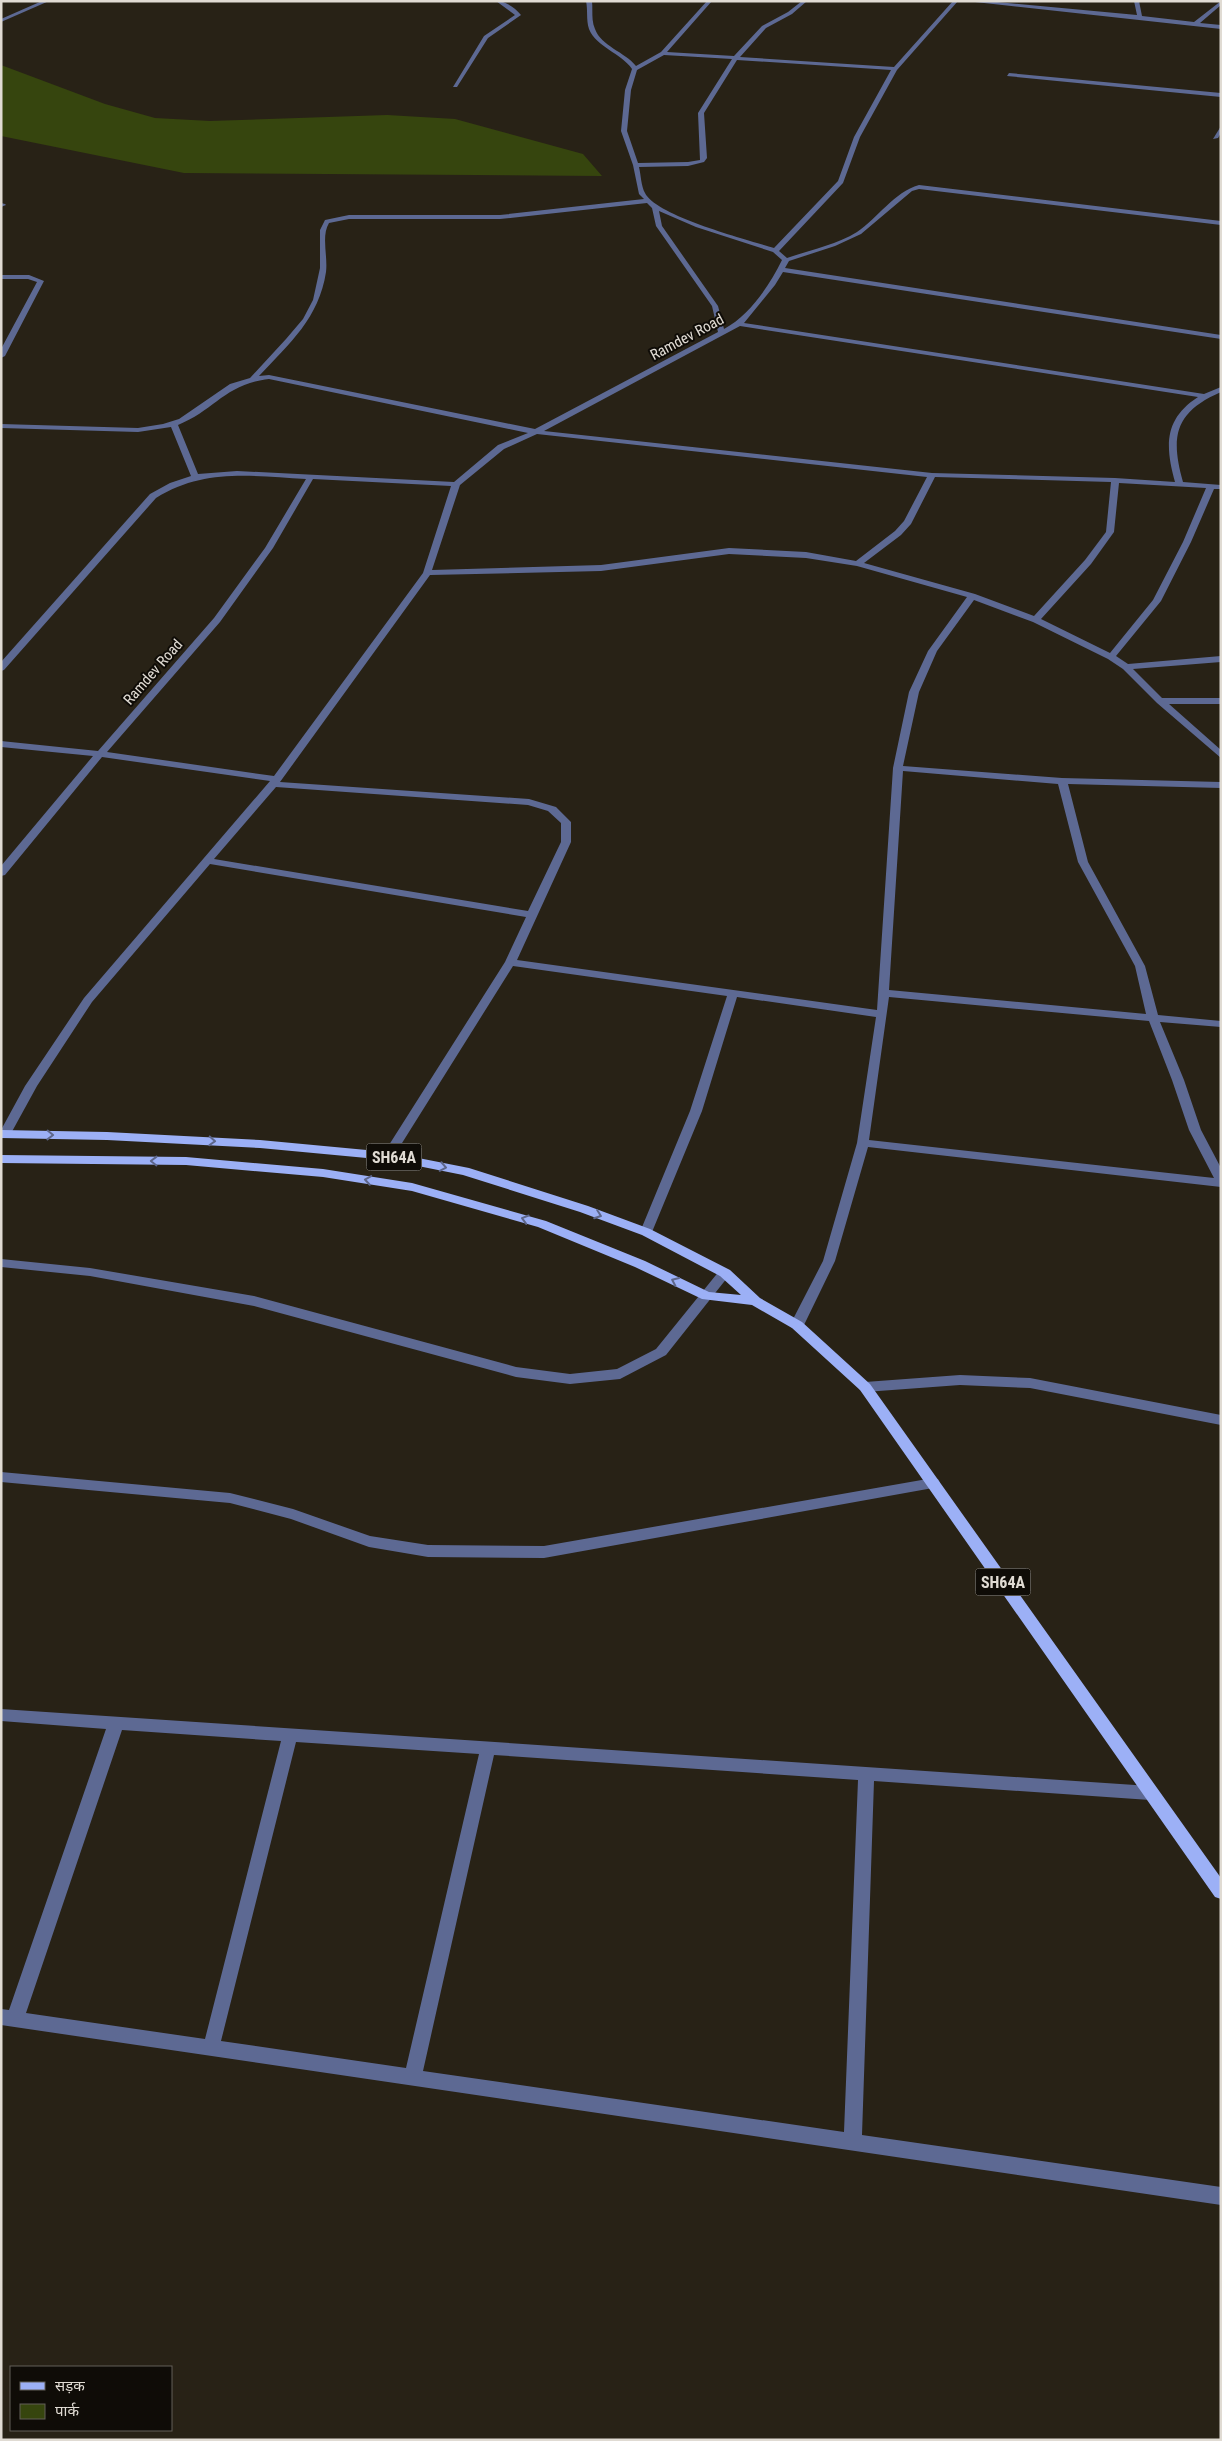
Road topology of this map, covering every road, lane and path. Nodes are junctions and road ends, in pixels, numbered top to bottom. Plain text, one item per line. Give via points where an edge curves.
1 (47, 1) edge
2 (498, 1) edge
3 (590, 1) edge
4 (710, 1) edge
5 (805, 1) edge
6 (956, 1) edge
7 (968, 1) edge
8 (1136, 1) edge
9 (1221, 2) edge
10 (1140, 17) junction
11 (2, 20) edge
12 (1195, 24) junction
13 (1221, 27) edge
14 (663, 53) junction
15 (735, 59) junction
16 (635, 69) junction
17 (895, 69) junction
18 (1009, 75) dead end
19 (455, 86) dead end
20 (1221, 95) edge
21 (1221, 128) edge
22 (1215, 138) dead end
23 (636, 165) junction
24 (647, 201) junction
25 (655, 207) junction
26 (1221, 223) edge
27 (775, 251) junction
28 (786, 260) junction
29 (782, 270) junction
30 (1, 277) edge
31 (739, 324) junction
32 (722, 334) junction
33 (1221, 337) edge
34 (1, 356) edge
35 (253, 378) junction
36 (1221, 389) edge
37 (1203, 396) junction
38 (174, 424) junction
39 (1, 426) edge
40 (536, 432) junction
41 (932, 475) junction
42 (195, 476) junction
43 (310, 478) junction
44 (1115, 480) junction
45 (1179, 483) junction
46 (456, 484) junction
47 (1211, 486) junction
48 (1221, 487) edge
49 (858, 564) junction
50 (427, 573) junction
51 (972, 596) junction
52 (1036, 620) junction
53 (1111, 658) junction
54 (1221, 659) edge
55 (1126, 667) junction
56 (1, 668) edge
57 (1221, 701) edge
58 (1160, 702) junction
59 (1, 744) edge
60 (100, 754) junction
61 (1221, 755) edge
62 (898, 768) junction
63 (275, 781) junction
64 (1062, 781) junction
65 (1221, 785) edge
66 (208, 861) junction
67 (1, 873) edge
68 (532, 914) junction
69 (510, 962) junction
70 (732, 993) junction
71 (883, 993) junction
72 (882, 1014) junction
73 (1153, 1018) junction
74 (1221, 1024) edge
75 (3, 1134) edge
76 (863, 1143) junction
77 (388, 1156) junction
78 (1, 1159) edge
79 (1221, 1182) edge
80 (646, 1232) junction
81 (1, 1263) edge
82 (725, 1274) junction
83 (707, 1296) junction
84 (755, 1301) junction
85 (797, 1325) junction
86 (865, 1388) junction
87 (1221, 1420) edge
88 (1, 1477) edge
89 (933, 1483) junction
90 (1, 1715) edge
91 (116, 1723) junction
92 (290, 1734) junction
93 (488, 1748) junction
94 (866, 1773) junction
95 (1150, 1793) junction
96 (1221, 1892) edge
97 (8, 2018) edge
98 (211, 2048) junction
99 (412, 2077) junction
100 (853, 2143) junction
101 (1221, 2196) edge

1 - 11 street
2 - 19 street via 518,15 486,37
3 - 16 street via 592,30 631,61
4 - 14 street
5 - 15 street via 764,27
6 - 17 street
7 - 10 street
8 - 10 street
9 - 12 street
10 - 12 street
12 - 13 street
14 - 15 street
14 - 16 street
15 - 17 street
15 - 23 street via 701,113 702,161
16 - 23 street via 628,90 624,131
17 - 27 street via 857,137 841,182
18 - 20 street
21 - 22 street
23 - 24 street via 642,194
24 - 25 street
24 - 35 street via 500,216 349,217 327,221 323,225 324,258 316,300 309,315
25 - 27 street via 698,226
25 - 32 street via 659,226 715,306
26 - 28 street via 919,187 910,190 859,233
27 - 28 street
28 - 29 street, Ramdev Road
29 - 31 street, Ramdev Road
29 - 33 street
30 - 34 street via 29,277 41,281
31 - 32 street, Ramdev Road
31 - 37 street
32 - 40 street, Ramdev Road
35 - 38 street via 226,388 188,418
35 - 40 street via 289,379
36 - 37 street
37 - 45 street via 1189,406 1173,427 1171,458
38 - 39 street via 138,430
38 - 42 street
40 - 41 street
40 - 46 street, Ramdev Road via 501,447
41 - 44 street
41 - 49 street via 908,522
42 - 43 street via 237,473
42 - 56 street via 172,483 153,496
43 - 46 street
43 - 60 street, Ramdev Road via 269,548 217,620
44 - 45 street
44 - 52 street via 1110,532
45 - 47 street
46 - 50 street
47 - 48 street
47 - 53 street via 1187,542 1156,601
49 - 50 street via 806,555 729,551 601,568
49 - 51 street
50 - 63 street
51 - 52 street
51 - 62 street via 933,651 914,692
52 - 53 street
53 - 55 street
54 - 55 street
55 - 58 street
57 - 58 street
58 - 61 street
59 - 60 street
60 - 63 street
60 - 67 street, Ramdev Road
62 - 64 street
62 - 71 street
63 - 66 street
63 - 68 street via 490,798 529,802 552,809 566,822 566,842
64 - 65 street
64 - 73 street via 1083,862 1140,966
66 - 68 street
66 - 75 street via 88,1000
68 - 69 street
69 - 70 street
69 - 77 street
70 - 72 street
70 - 80 street via 696,1111
71 - 72 street
71 - 73 street
72 - 76 street
73 - 74 street
73 - 79 street via 1195,1130
75 -> 77 main road, SH64A via 260,1144
76 - 79 street
76 - 85 street via 830,1261
77 -> 80 main road, SH64A via 465,1172
83 -> 78 main road, SH64A via 640,1264 542,1224 412,1187 324,1173 186,1161
80 - 82 main road, SH64A
81 - 83 street via 90,1272 254,1301 516,1372 570,1379 620,1374 661,1352
82 - 83 street
82 - 84 main road, SH64A
83 - 84 main road, SH64A
84 - 85 main road, SH64A
85 - 86 main road, SH64A
86 - 87 street via 960,1380 1030,1383
86 - 89 main road, SH64A
88 - 89 street via 230,1498 293,1514 369,1541 428,1551 544,1552
89 - 95 main road, SH64A
90 - 91 street
91 - 92 street
91 - 97 street
92 - 93 street
92 - 98 street
93 - 94 street
93 - 99 street
94 - 95 street
94 - 100 street
95 - 96 main road, SH64A
97 - 98 street
98 - 99 street
99 - 100 street
100 - 101 street

